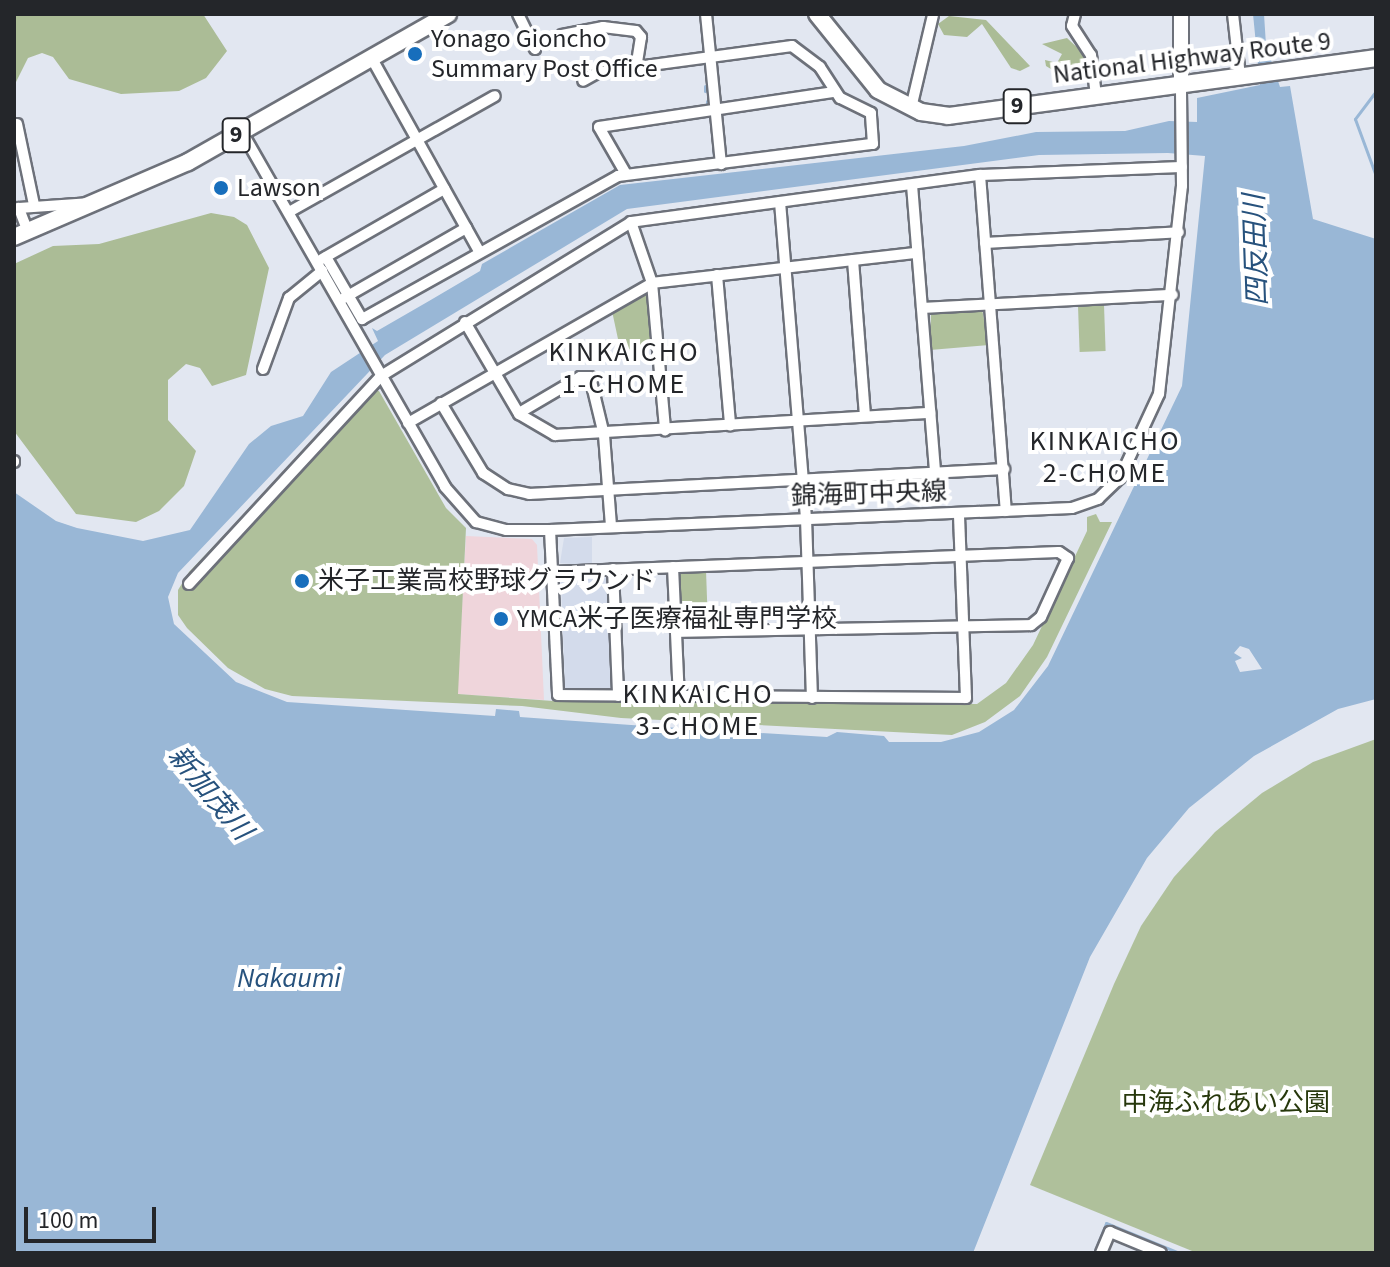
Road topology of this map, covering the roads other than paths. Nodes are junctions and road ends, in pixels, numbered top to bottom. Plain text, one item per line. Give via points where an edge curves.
1 (448, 14) edge
2 (518, 14) edge
3 (605, 14) edge
4 (706, 14) edge
5 (817, 14) edge
6 (1075, 14) edge
7 (1181, 14) edge
8 (1233, 14) edge
9 (933, 15) edge
10 (603, 27) junction
11 (562, 35) dead end
12 (535, 49) dead end
13 (371, 57) junction
14 (1376, 58) edge
15 (706, 59) junction
16 (636, 68) junction
17 (1240, 76) junction
18 (583, 81) dead end
19 (1181, 83) junction
20 (834, 92) junction
21 (1096, 94) junction
22 (495, 96) dead end
23 (911, 108) junction
24 (714, 111) junction
25 (17, 124) dead end
26 (242, 132) junction
27 (417, 140) junction
28 (721, 164) junction
29 (1182, 167) junction
30 (626, 174) junction
31 (980, 175) junction
32 (912, 185) junction
33 (444, 189) junction
34 (780, 202) junction
35 (93, 203) junction
36 (34, 205) junction
37 (17, 208) edge
38 (289, 212) junction
39 (631, 222) junction
40 (466, 228) junction
41 (1179, 232) junction
42 (21, 234) edge
43 (985, 243) junction
44 (479, 251) junction
45 (916, 253) junction
46 (853, 260) junction
47 (322, 263) junction
48 (785, 267) junction
49 (717, 275) junction
50 (652, 283) junction
51 (1173, 295) junction
52 (344, 298) junction
53 (990, 304) junction
54 (922, 308) junction
55 (465, 322) junction
56 (263, 369) dead end
57 (378, 371) junction
58 (494, 373) junction
59 (441, 403) junction
60 (519, 413) junction
61 (930, 413) junction
62 (865, 415) junction
63 (798, 421) junction
64 (408, 423) junction
65 (730, 425) junction
66 (665, 430) junction
67 (604, 435) junction
68 (1004, 469) junction
69 (935, 472) junction
70 (803, 480) junction
71 (608, 491) junction
72 (1006, 511) junction
73 (959, 513) junction
74 (806, 518) junction
75 (611, 527) junction
76 (550, 530) junction
77 (961, 556) junction
78 (807, 562) junction
79 (673, 567) junction
80 (613, 569) junction
81 (552, 572) junction
82 (189, 584) dead end
83 (963, 628) junction
84 (810, 629) junction
85 (676, 632) junction
86 (618, 696) junction
87 (679, 697) junction
88 (812, 698) junction
89 (1101, 1253) edge
90 (1161, 1253) edge

1 - 13 highway, 9
2 - 12 street
3 - 10 street
4 - 15 street
5 - 23 highway, National Highway Route 9 / 9 via 878,90
6 - 21 street via 1072,26 1091,55
7 - 19 main road
8 - 17 street
9 - 23 street
10 - 11 street
10 - 16 street via 640,34
13 - 26 highway, 9
13 - 27 street
14 - 17 highway, National Highway Route 9 / 9
15 - 16 street
15 - 20 street via 792,46 820,67
15 - 24 street
16 - 18 street via 599,72
17 - 19 highway, National Highway Route 9 / 9
19 - 21 highway, National Highway Route 9 / 9
19 - 29 street, 錦海町中央線
20 - 24 street
20 - 28 street via 871,113 873,144
21 - 23 highway, National Highway Route 9 / 9 via 948,116
22 - 27 street
24 - 28 street
24 - 30 street via 599,127
25 - 36 street
26 - 35 highway, 9
26 - 38 street, 錦海町中央線
27 - 33 street
27 - 38 street
28 - 30 street
29 - 31 street
29 - 41 street, 錦海町中央線
30 - 44 street via 482,254
31 - 32 street
31 - 43 street
32 - 34 street
32 - 45 street
33 - 40 street
33 - 47 street
34 - 39 street
34 - 48 street
35 - 36 street
35 - 42 highway, 9
36 - 37 street
37 - 42 street
38 - 47 street, 錦海町中央線
39 - 50 street
39 - 55 street
40 - 44 street
40 - 52 street
41 - 43 street
41 - 51 street, 錦海町中央線
43 - 53 street
44 - 52 street via 362,319
45 - 46 street
45 - 54 street
46 - 48 street
46 - 62 street
47 - 52 street, 錦海町中央線
47 - 56 street via 289,298
48 - 49 street
48 - 63 street
49 - 50 street
49 - 65 street
50 - 58 street
50 - 66 street
51 - 53 street
51 - 72 street, 錦海町中央線 via 1159,394 1120,478 1083,505
52 - 57 street, 錦海町中央線
53 - 54 street
53 - 68 street
54 - 61 street
55 - 57 street
55 - 58 street
57 - 64 street, 錦海町中央線
57 - 82 street
58 - 59 street
58 - 60 street
59 - 64 street
59 - 71 street via 483,473 500,486 539,494
60 - 67 street via 555,435
60 - 67 street via 586,374
61 - 62 street
61 - 69 street
62 - 63 street
63 - 65 street
63 - 70 street
64 - 76 street, 錦海町中央線 via 469,517 496,529
65 - 66 street
66 - 67 street
67 - 71 street
68 - 69 street
68 - 72 street
69 - 70 street
70 - 71 street
70 - 74 street
71 - 75 street
72 - 73 street, 錦海町中央線
73 - 74 street, 錦海町中央線
73 - 77 street
74 - 75 street, 錦海町中央線
74 - 78 street
75 - 76 street, 錦海町中央線
76 - 81 street
77 - 78 street
77 - 83 street
77 - 83 street via 1059,552 1068,558 1037,623
78 - 79 street
78 - 84 street
79 - 80 street
79 - 85 street
80 - 81 street
80 - 86 street
81 - 86 street via 558,695
83 - 84 street
83 - 88 street via 966,698
84 - 85 street
84 - 88 street
85 - 87 street
86 - 87 street
87 - 88 street
89 - 90 street via 1110,1232

